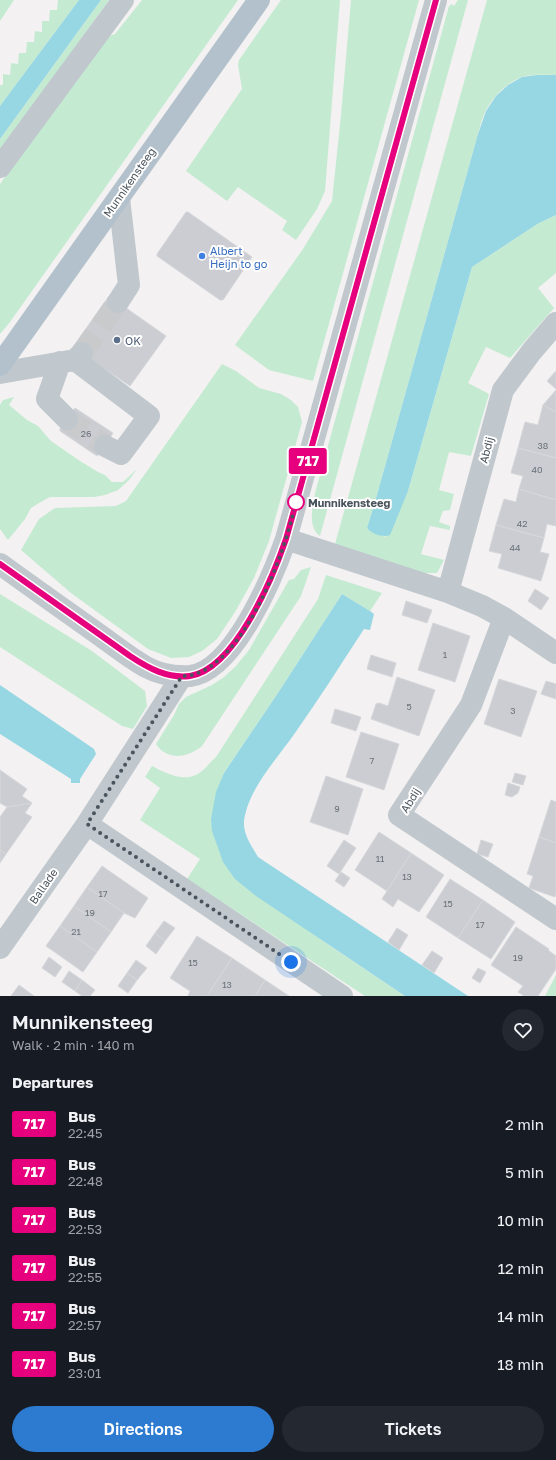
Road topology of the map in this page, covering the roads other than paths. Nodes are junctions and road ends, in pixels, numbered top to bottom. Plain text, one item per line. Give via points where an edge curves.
1 (123, 0) edge
2 (259, 0) edge
3 (436, 0) edge
4 (0, 167) edge
5 (119, 198) junction
6 (118, 302) tunnel mouth
7 (556, 323) edge
8 (72, 358) junction
9 (0, 364) edge
10 (0, 373) edge
11 (67, 419) tunnel mouth
12 (105, 446) tunnel mouth
13 (286, 539) junction
14 (0, 564) edge
15 (448, 592) junction
16 (504, 618) junction
17 (556, 652) edge
18 (182, 676) junction
19 (87, 824) junction
20 (556, 920) edge
21 (0, 948) edge
22 (342, 996) edge

1 - 4 street
2 - 5 main road, Munnikensteeg
3 - 13 street
5 - 6 street via 129,285
5 - 9 main road, Munnikensteeg
7 - 15 street, Abdij via 503,390
8 - 10 street
8 - 11 street via 46,399
8 - 12 street via 149,416 121,454
13 - 15 street
13 - 18 street via 259,605 230,648 210,667 191,676
14 - 18 street via 146,667
15 - 16 street
16 - 17 street
16 - 20 street, Abdij via 471,705 399,815
18 - 19 street, Ballade
19 - 21 street, Ballade
19 - 22 street

